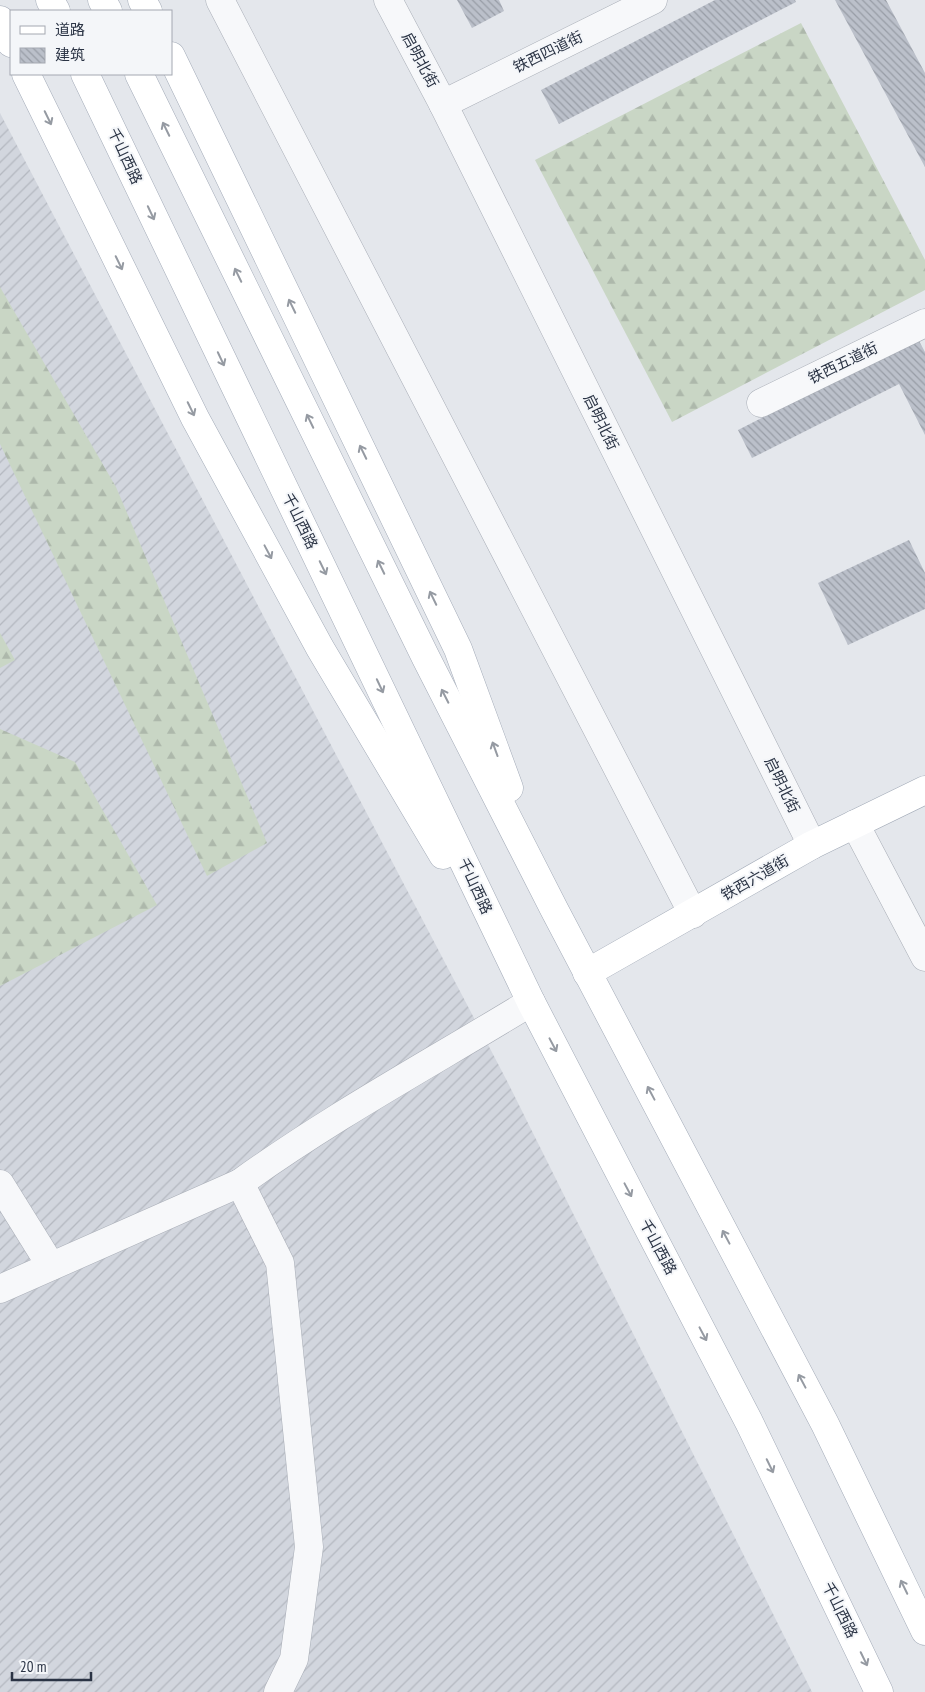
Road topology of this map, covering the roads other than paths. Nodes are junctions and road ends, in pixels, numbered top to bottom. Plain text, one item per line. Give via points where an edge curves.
1 (220, 0) edge
2 (388, 0) edge
3 (653, 0) edge
4 (0, 20) edge
5 (10, 41) edge
6 (172, 58) edge
7 (26, 75) edge
8 (85, 75) edge
9 (139, 75) edge
10 (443, 104) junction
11 (925, 323) edge
12 (761, 403) dead end
13 (925, 790) edge
14 (855, 824) junction
15 (812, 845) junction
16 (554, 909) junction
17 (693, 914) junction
18 (925, 957) edge
19 (587, 973) junction
20 (531, 1002) junction
21 (240, 1183) junction
22 (0, 1184) edge
23 (51, 1266) junction
24 (0, 1288) edge
25 (925, 1631) edge
26 (278, 1692) edge
27 (879, 1692) edge

1 - 17 street
2 - 10 street, 启明北街
3 - 10 street, 铁西四道街
4 - 5 main road
16 -> 6 main road via 458,649
7 -> 20 main road via 195,418 315,640
8 -> 20 main road, 千山西路
16 -> 9 main road via 426,658
10 - 15 street, 启明北街
11 - 12 street, 铁西五道街
13 - 14 main road, 铁西六道街
14 - 15 main road, 铁西六道街
14 - 18 street
15 - 17 main road, 铁西六道街
16 - 19 main road
17 - 19 main road, 铁西六道街
25 -> 19 main road via 825,1424
20 - 21 street via 391,1085
20 -> 27 main road, 千山西路 via 749,1422
21 - 23 street
21 - 26 street via 280,1263 309,1547 294,1659
22 - 23 street
23 - 24 street

